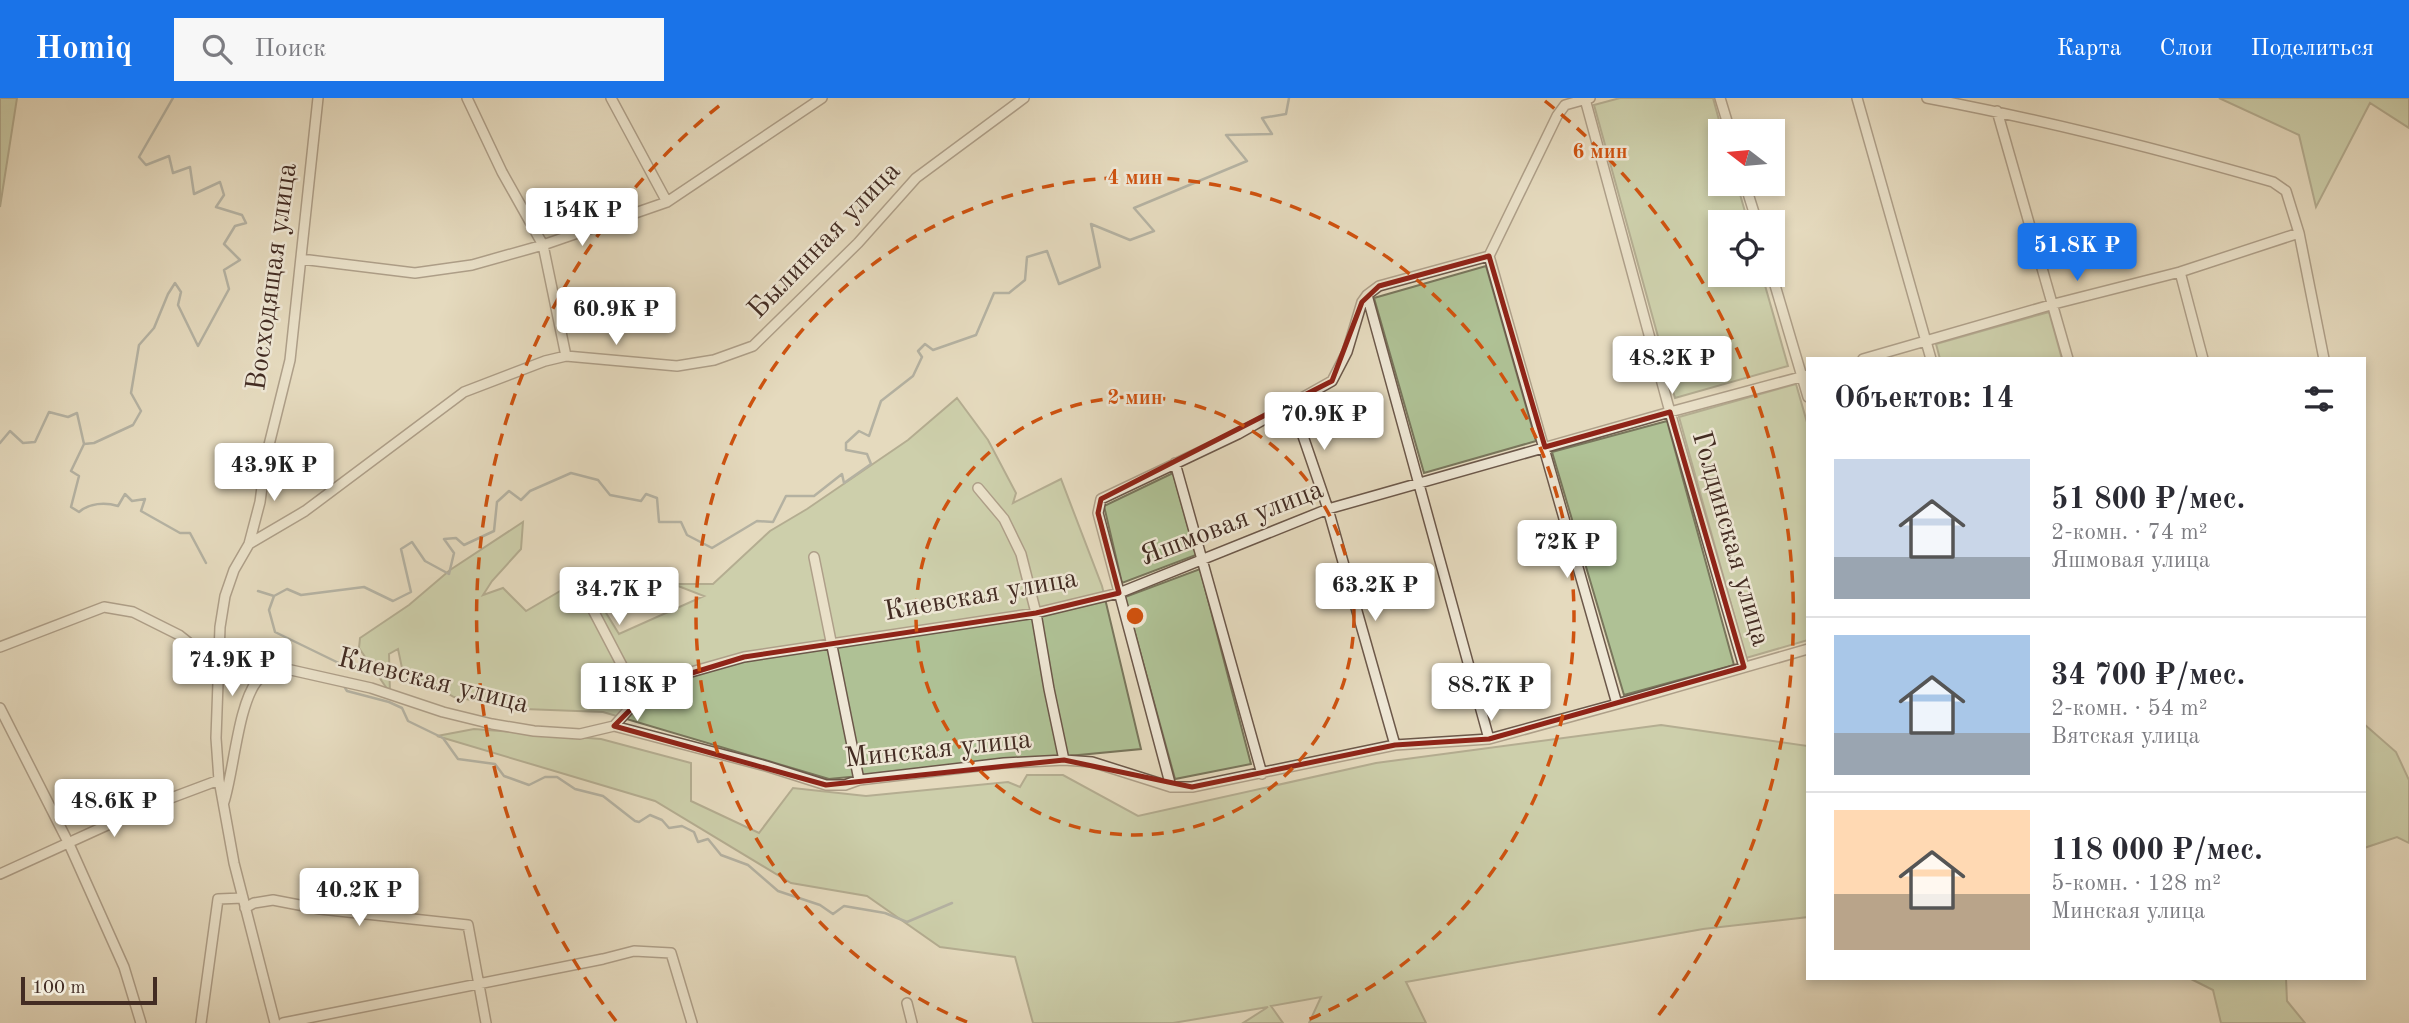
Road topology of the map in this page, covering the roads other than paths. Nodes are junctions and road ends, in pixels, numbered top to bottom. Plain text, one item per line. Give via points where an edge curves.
1 (318, 98) edge
2 (467, 98) edge
3 (611, 98) edge
4 (821, 98) edge
5 (1024, 98) edge
6 (1720, 98) edge
7 (1857, 98) edge
8 (1927, 98) edge
9 (1587, 99) edge
10 (1997, 111) junction
11 (1726, 119) edge
12 (667, 202) junction
13 (2299, 233) junction
14 (543, 245) junction
15 (1489, 256) junction
16 (301, 260) junction
17 (2180, 272) junction
18 (1776, 287) edge
19 (1367, 295) junction
20 (2054, 304) junction
21 (1926, 340) junction
22 (566, 356) junction
23 (1870, 357) edge
24 (1930, 357) edge
25 (2067, 357) edge
26 (2202, 357) edge
27 (2324, 357) edge
28 (1805, 376) edge
29 (1292, 404) junction
30 (1670, 412) junction
31 (1545, 447) junction
32 (1175, 463) junction
33 (1418, 482) junction
34 (978, 488) dead end
35 (1328, 509) junction
36 (249, 544) junction
37 (814, 557) dead end
38 (1204, 559) junction
39 (575, 584) dead end
40 (1119, 593) junction
41 (1036, 613) junction
42 (833, 643) junction
43 (0, 647) edge
44 (1806, 650) edge
45 (218, 666) junction
46 (1744, 667) junction
47 (639, 698) junction
48 (1617, 704) junction
49 (0, 708) edge
50 (614, 726) junction
51 (1489, 739) junction
52 (1395, 745) junction
53 (1064, 760) junction
54 (1262, 774) junction
55 (219, 780) junction
56 (859, 780) junction
57 (1171, 787) junction
58 (224, 802) junction
59 (69, 844) junction
60 (0, 874) edge
61 (243, 898) junction
62 (245, 908) junction
63 (478, 983) junction
64 (907, 1003) dead end
65 (141, 1023) edge
66 (201, 1023) edge
67 (275, 1023) edge
68 (283, 1023) edge
69 (486, 1023) edge
70 (692, 1023) edge
71 (912, 1023) edge

1 - 16 street, Восходящая улица
2 - 14 street
3 - 12 street
4 - 12 street
5 - 22 street, Былинная улица via 916,177 858,243 753,346 677,366
6 - 11 street
7 - 21 street
8 - 10 street
9 - 15 street via 1565,105 1557,116
9 - 30 street, Голдинская улица
10 - 13 street via 2273,182 2286,191
10 - 20 street
12 - 14 street
13 - 17 street
13 - 27 street
14 - 16 street via 472,265 415,273
14 - 22 street
15 - 19 street via 1379,286
15 - 31 street
16 - 36 street, Восходящая улица via 290,360
17 - 20 street
17 - 26 street
18 - 28 street
19 - 29 street via 1332,381
19 - 33 street
20 - 21 street
20 - 25 street
21 - 23 street
21 - 24 street
22 - 36 street, Былинная улица via 464,392 306,511
28 - 30 street, Яшмовая улица
29 - 32 street
29 - 35 street
30 - 31 street, Яшмовая улица
30 - 46 street, Голдинская улица
31 - 33 street, Яшмовая улица
31 - 48 street
32 - 38 street
32 - 40 street via 1101,499 1098,513
33 - 35 street, Яшмовая улица
33 - 51 street
34 - 41 street via 1004,519 1021,554
35 - 38 street, Яшмовая улица
35 - 52 street
36 - 45 street via 225,596
37 - 42 street
38 - 40 street, Яшмовая улица
38 - 54 street
39 - 47 street via 582,589
40 - 41 street, Киевская улица
40 - 57 street
41 - 42 street, Киевская улица
41 - 53 street
42 - 47 street, Киевская улица via 744,657 656,684
42 - 56 street
43 - 45 street via 104,607 133,612 179,635
44 - 46 street
45 - 55 street
46 - 48 street
47 - 50 street, Киевская улица
48 - 51 street
49 - 59 street
50 - 56 street, Минская улица via 826,785
50 - 58 street, Киевская улица via 580,734 534,731 443,712 371,688 290,670 270,670 256,682 241,719
51 - 52 street
52 - 54 street
53 - 56 street, Минская улица
53 - 57 street, Минская улица via 1092,762
54 - 57 street
55 - 58 street
55 - 59 street
58 - 61 street
59 - 60 street
59 - 65 street via 124,967
61 - 62 street
61 - 66 street via 218,899
62 - 63 street via 273,900 468,925
62 - 67 street
63 - 68 street
63 - 69 street
63 - 70 street via 634,951 671,953
64 - 71 street

